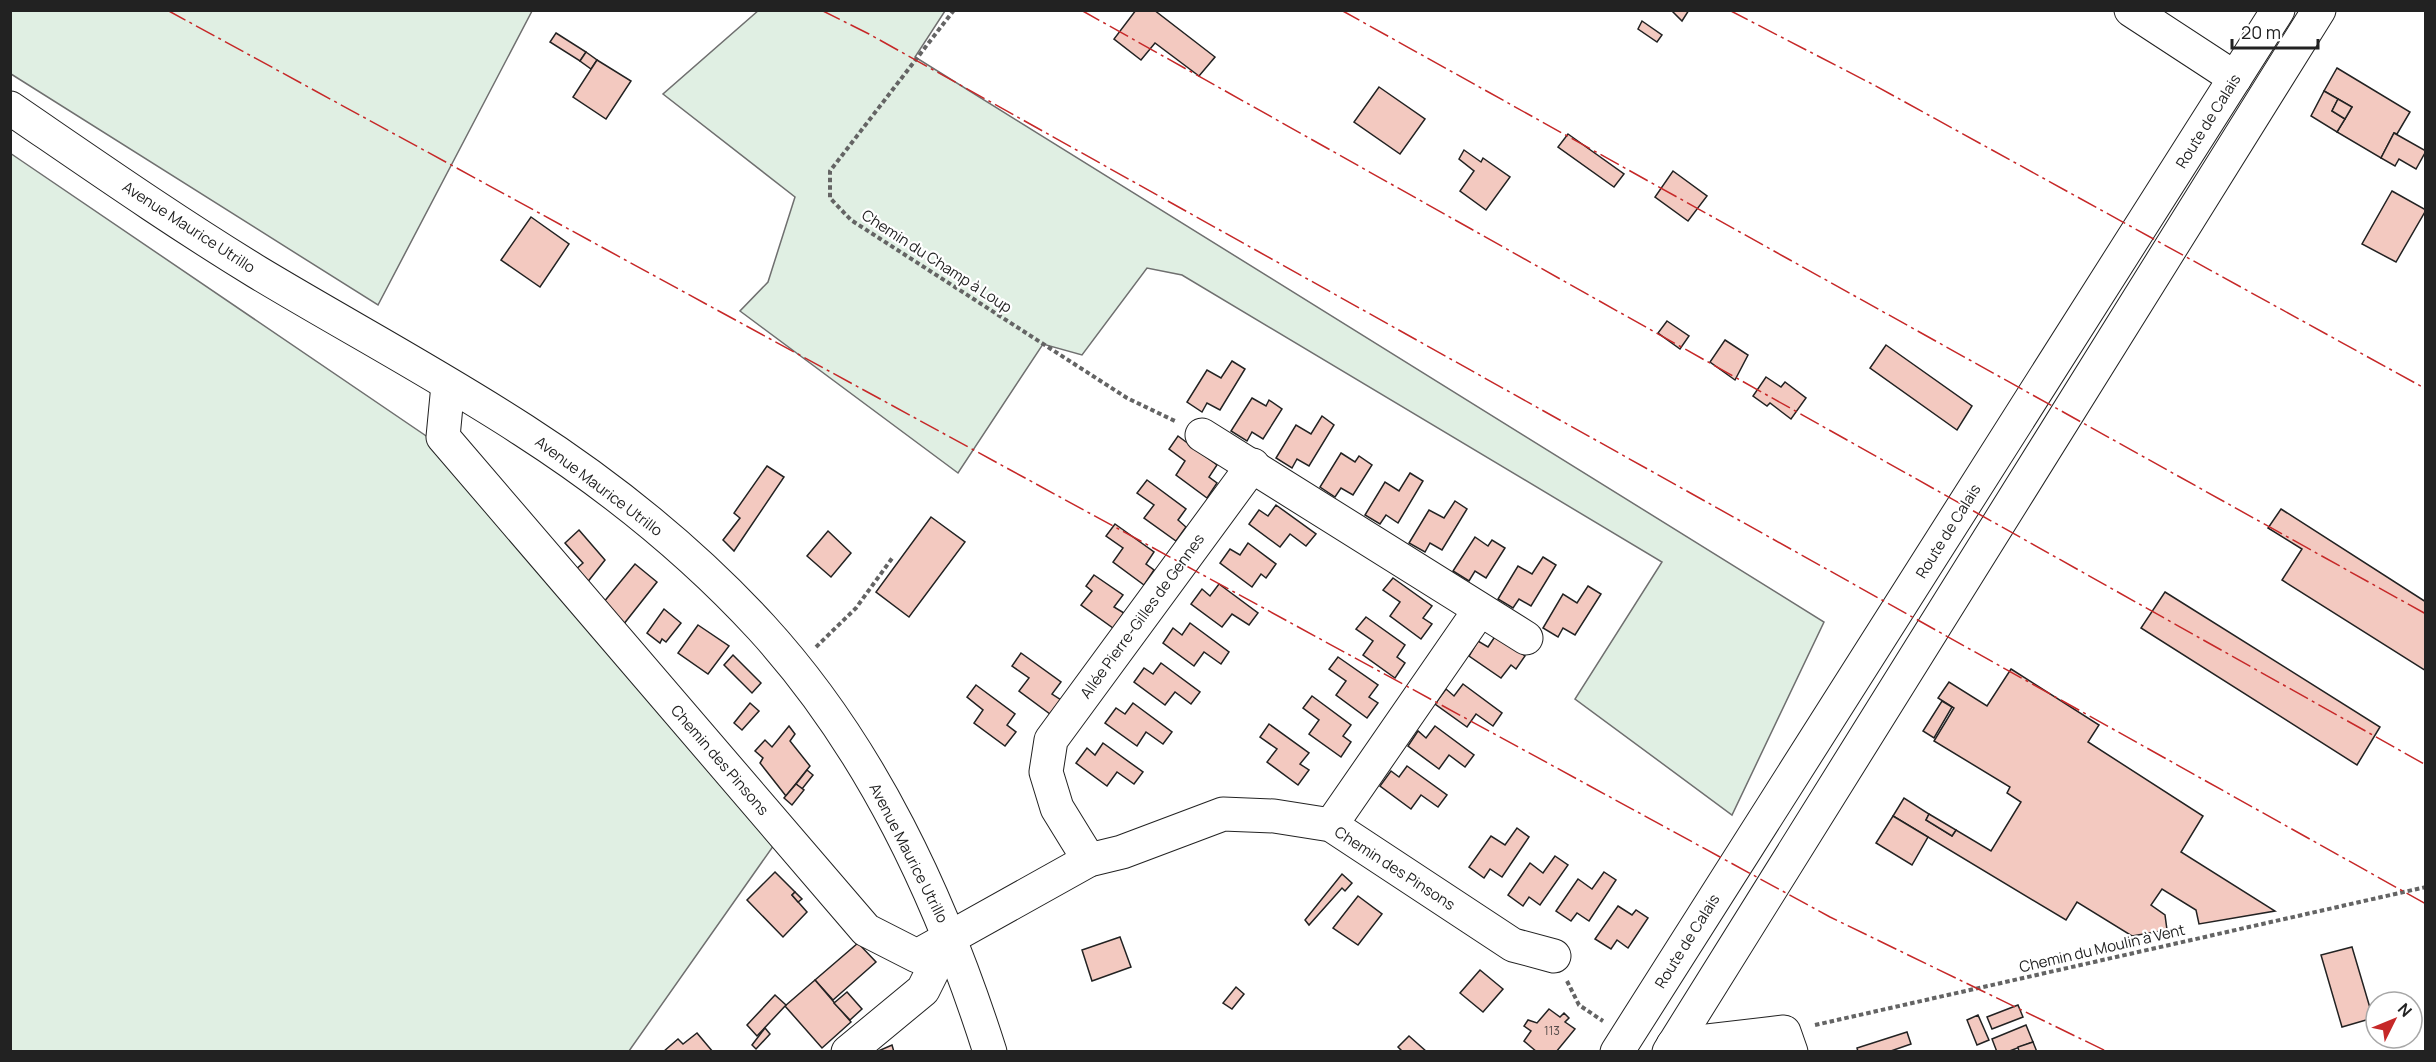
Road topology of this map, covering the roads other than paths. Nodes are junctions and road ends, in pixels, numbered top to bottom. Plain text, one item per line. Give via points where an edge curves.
1 (2131, 10) edge
2 (2278, 10) edge
3 (2319, 10) edge
4 (2235, 78) junction
5 (10, 108) edge
6 (448, 385) junction
7 (1202, 435) road end
8 (1253, 465) junction
9 (1479, 611) junction
10 (1526, 638) dead end
11 (1331, 825) junction
12 (1089, 860) junction
13 (950, 936) junction
14 (1554, 956) road end
15 (1788, 1042) edge
16 (1621, 1044) edge
17 (1671, 1048) edge
18 (848, 1052) edge
19 (990, 1052) edge

1 - 4 main road
2 - 4 main road, Route de Calais
3 - 17 main road
4 - 16 main road, Route de Calais
5 - 6 main road, Avenue Maurice Utrillo via 255,271
6 - 13 main road, Avenue Maurice Utrillo via 521,428 623,501 719,584 763,629 835,721 888,807
6 - 13 main road, Chemin des Pinsons via 443,437 866,930 917,956
7 - 8 main road
8 - 9 main road
8 - 12 main road, Allée Pierre-Gilles de Gennes via 1051,740 1046,772 1057,808
9 - 10 main road
9 - 11 main road
11 - 12 main road, Chemin des Pinsons via 1274,816 1223,814 1122,852
11 - 14 main road, Chemin des Pinsons via 1513,945
12 - 13 main road, Chemin des Pinsons
13 - 18 main road via 923,990
13 - 19 main road, Avenue Maurice Utrillo
15 - 17 main road

